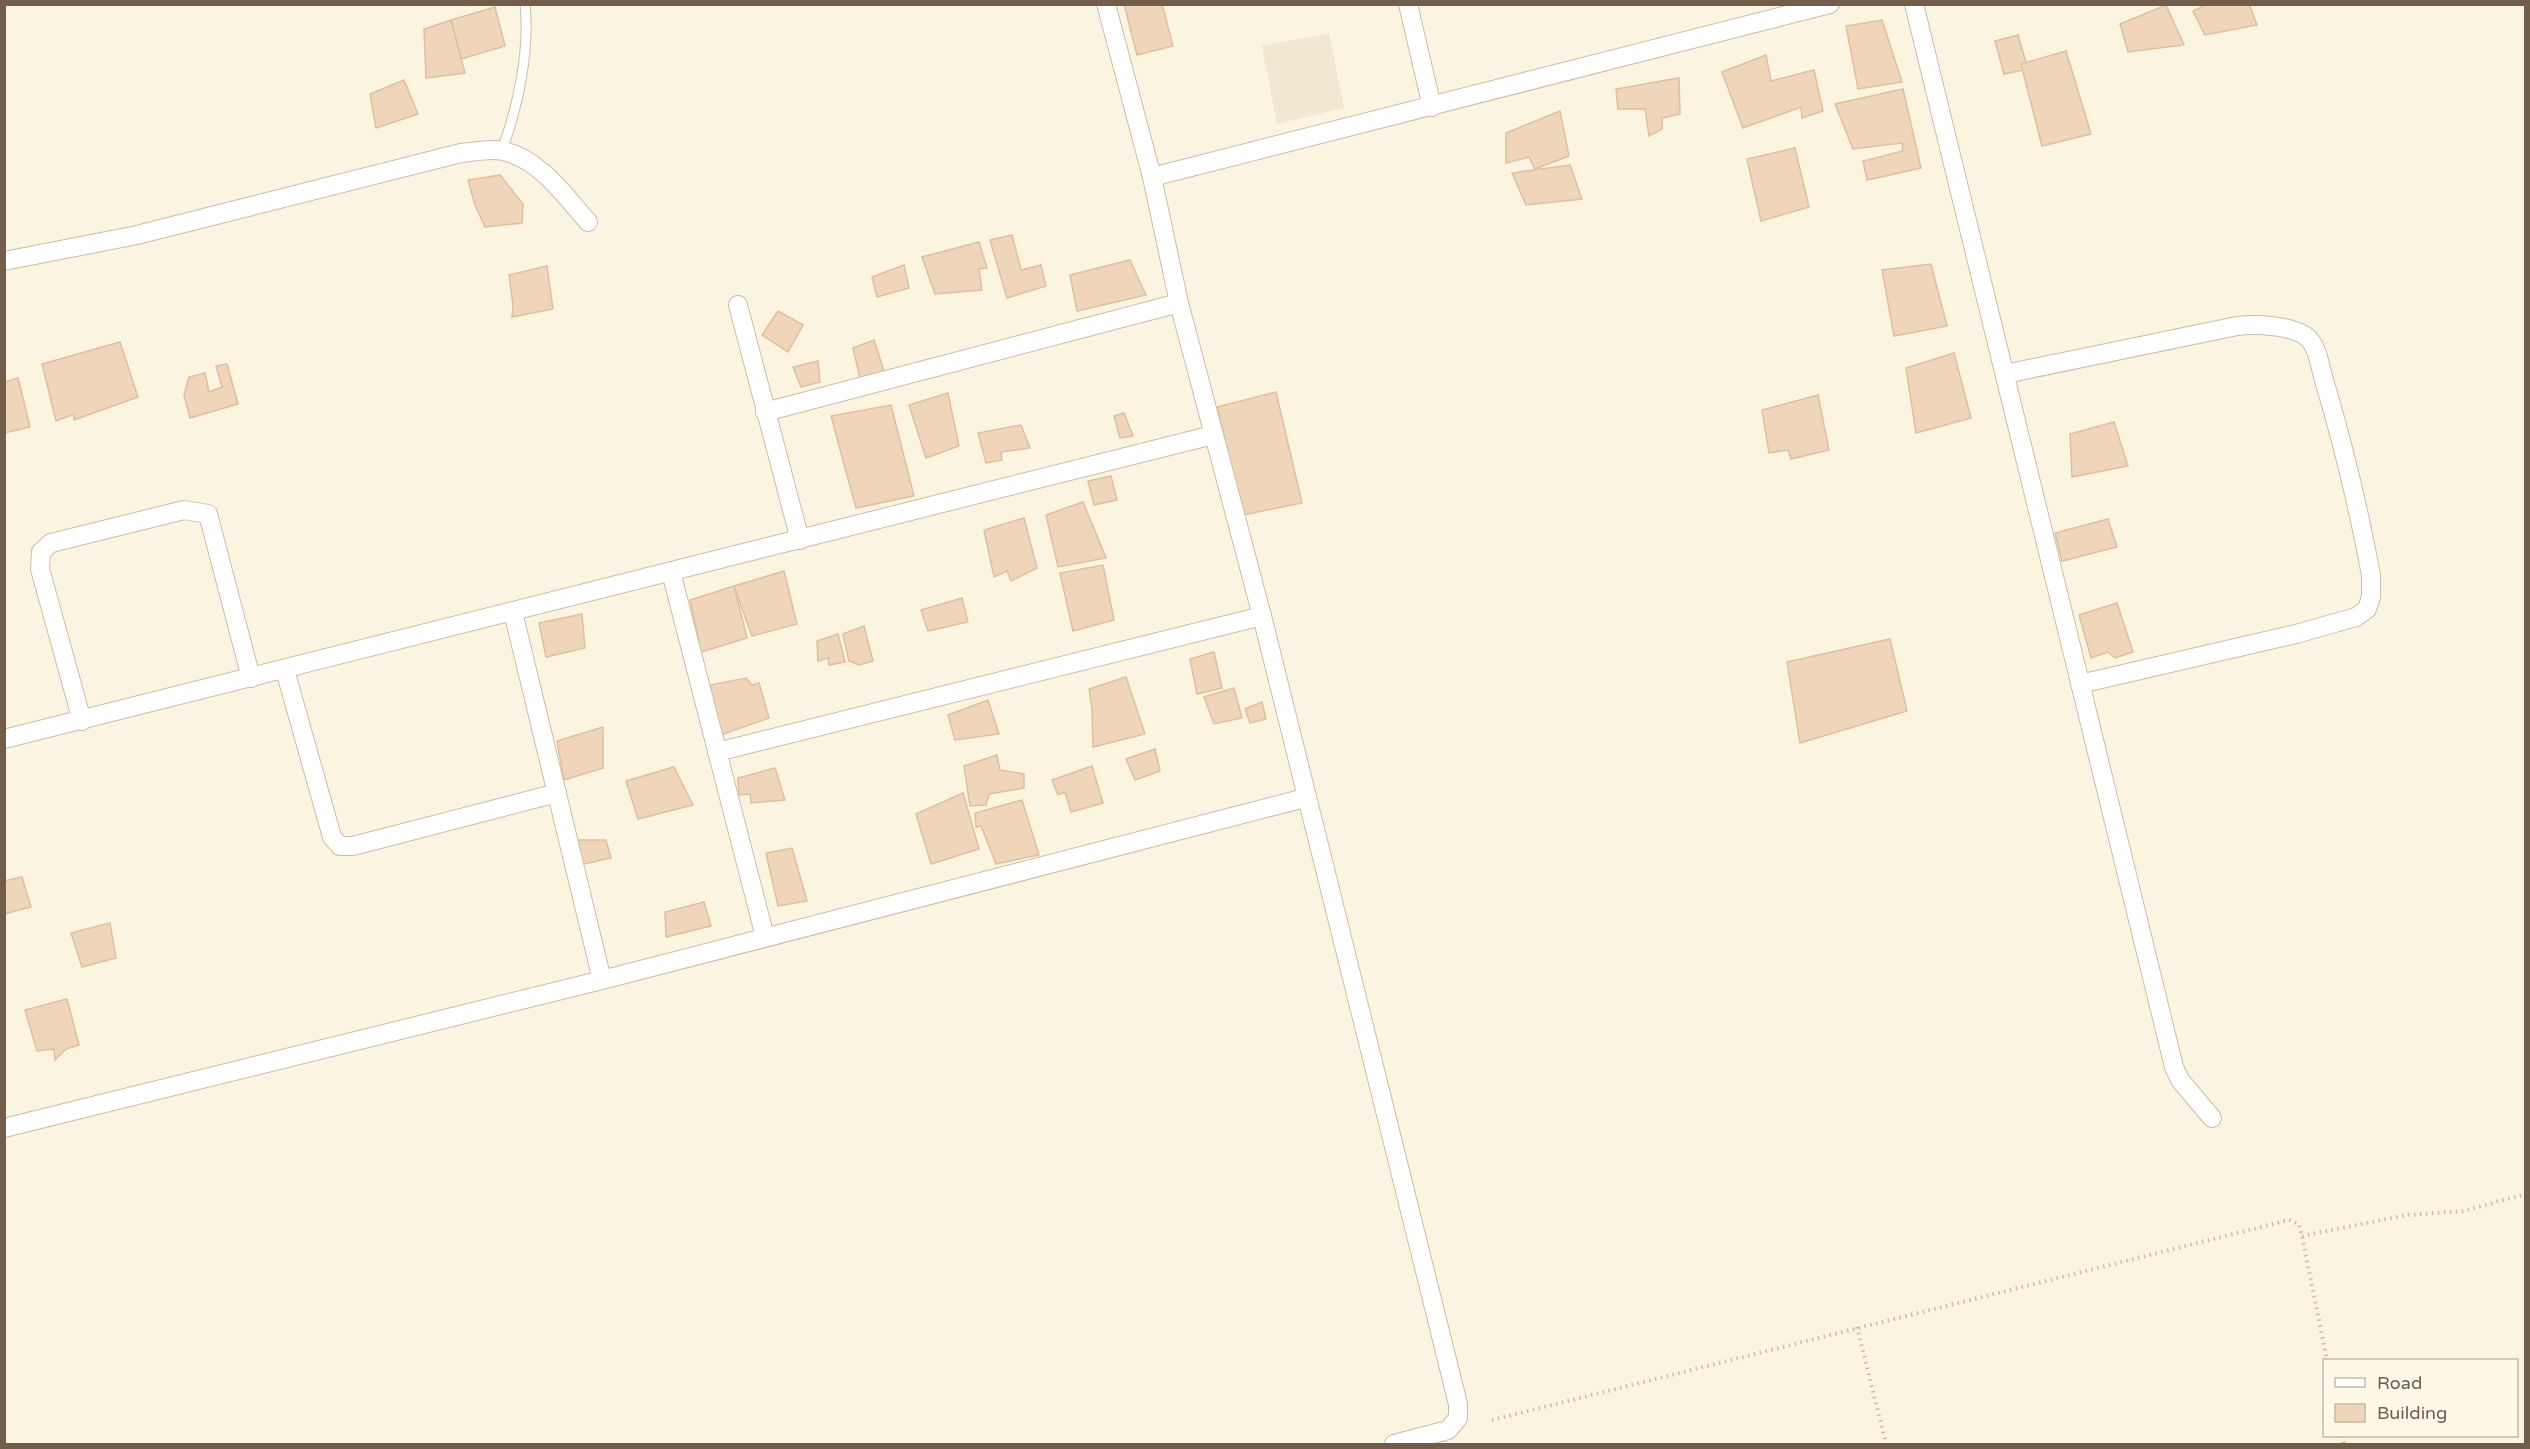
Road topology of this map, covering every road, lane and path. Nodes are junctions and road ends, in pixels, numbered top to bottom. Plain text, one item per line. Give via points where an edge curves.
1 (525, 4) edge
2 (1106, 4) edge
3 (1408, 4) edge
4 (1830, 4) edge
5 (1914, 4) edge
6 (1432, 107) junction
7 (502, 150) junction
8 (1152, 177) junction
9 (588, 222) dead end
10 (4, 261) edge
11 (1179, 303) junction
12 (738, 305) dead end
13 (2004, 374) junction
14 (765, 412) junction
15 (1213, 435) junction
16 (800, 540) junction
17 (671, 572) junction
18 (513, 612) junction
19 (1262, 616) junction
20 (285, 670) junction
21 (251, 678) junction
22 (2080, 684) junction
23 (82, 721) junction
24 (4, 739) edge
25 (717, 752) junction
26 (557, 793) junction
27 (1305, 798) junction
28 (765, 937) junction
29 (602, 980) junction
30 (2212, 1118) dead end
31 (4, 1128) edge
32 (2526, 1194) edge
33 (2302, 1236) junction
34 (1857, 1327) junction
35 (2327, 1359) edge
36 (1492, 1420) dead end
37 (1394, 1444) edge
38 (1886, 1444) edge

1 - 7 lane via 528,30 513,119
2 - 8 street
3 - 6 street
4 - 6 street
5 - 13 street
6 - 8 street
7 - 9 street via 526,160
7 - 10 street via 461,153 137,235
8 - 11 street
11 - 14 street
11 - 15 street
12 - 14 street
13 - 22 street
13 - 22 street via 2257,324 2307,336 2314,345 2336,422 2371,575 2367,609 2356,617 2296,634
14 - 16 street
15 - 16 street
15 - 19 street
16 - 17 street
17 - 18 street
17 - 25 street
18 - 20 street
18 - 26 street
19 - 25 street
19 - 27 street
20 - 21 street
20 - 26 street via 332,837 340,846 353,846
21 - 23 street
21 - 23 street via 208,514 184,510 51,543 41,552 40,569
22 - 30 street via 2174,1067
23 - 24 street
25 - 28 street
26 - 29 street
27 - 28 street
27 - 37 street via 1458,1404 1458,1418 1448,1430
28 - 29 street
29 - 31 street
32 - 33 path via 2463,1211 2407,1215
33 - 34 path via 2299,1224 2289,1220 2272,1223
33 - 35 path
34 - 36 path
34 - 38 path

